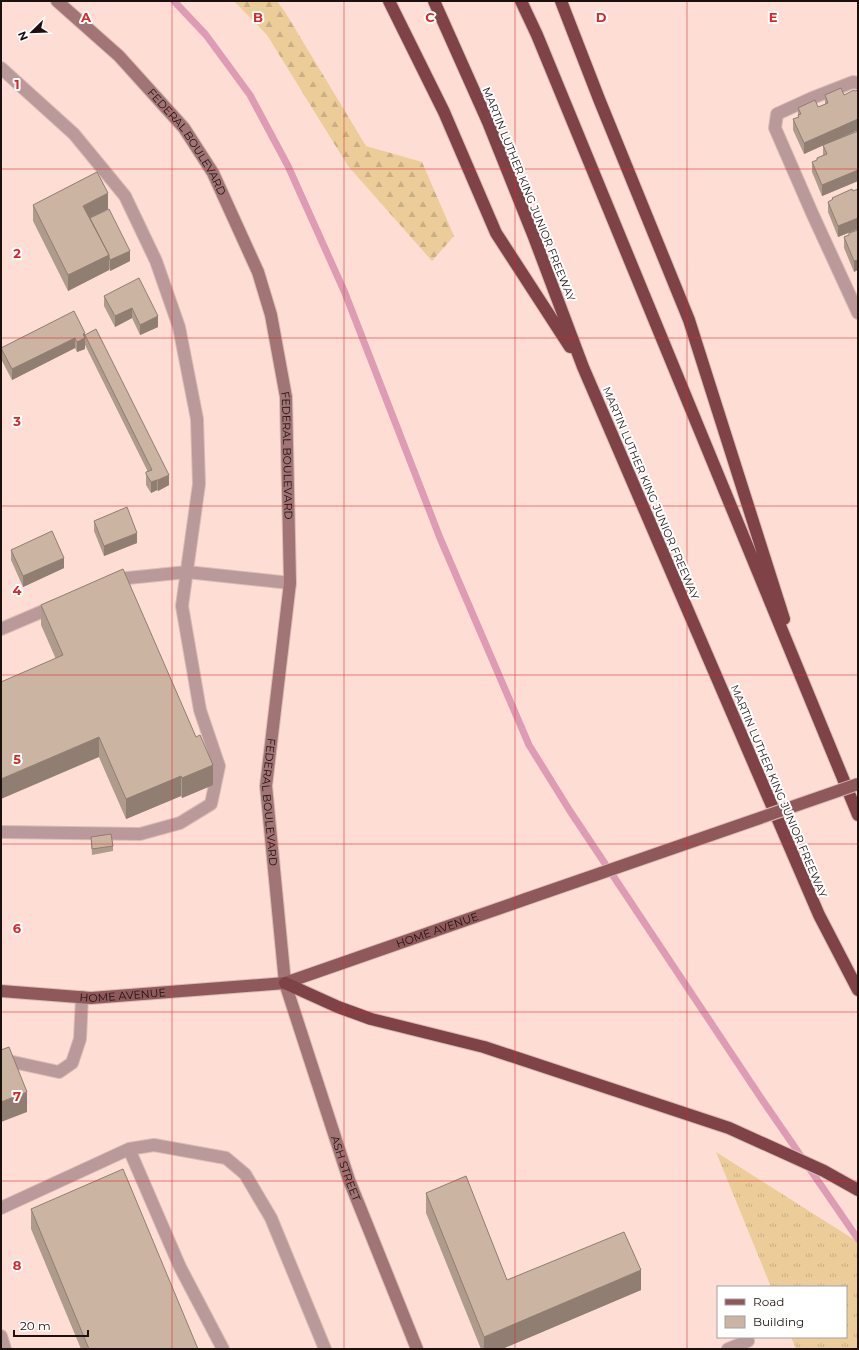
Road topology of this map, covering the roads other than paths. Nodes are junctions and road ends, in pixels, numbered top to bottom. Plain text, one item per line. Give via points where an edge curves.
1 (56, 1) edge
2 (389, 1) edge
3 (434, 1) edge
4 (521, 1) edge
5 (561, 1) edge
6 (1, 68) edge
7 (858, 83) edge
8 (858, 313) edge
9 (583, 367) junction
10 (187, 572) junction
11 (290, 583) junction
12 (103, 585) edge
13 (67, 601) edge
14 (1, 629) edge
15 (811, 704) junction
16 (858, 784) edge
17 (858, 815) edge
18 (1, 832) edge
19 (285, 983) junction
20 (858, 990) edge
21 (1, 991) edge
22 (82, 997) junction
23 (7, 1062) edge
24 (129, 1149) junction
25 (858, 1190) edge
26 (1, 1208) edge
27 (1, 1336) edge
28 (748, 1341) dead end
29 (5, 1349) edge
30 (223, 1349) edge
31 (325, 1349) edge
32 (417, 1349) edge
33 (728, 1349) edge

1 - 11 main road, FEDERAL BOULEVARD via 119,56 184,128 213,173 258,272 271,315 286,397
2 - 9 highway via 444,112 496,233
3 - 9 highway, MARTIN LUTHER KING JUNIOR FREEWAY via 488,122
4 - 15 highway via 613,218
5 - 15 highway via 689,320
6 - 10 street via 74,134 125,196 156,261 179,327 197,419 199,484
7 - 8 street via 853,82 777,114 775,128
9 - 20 highway, MARTIN LUTHER KING JUNIOR FREEWAY via 819,915
10 - 11 street
10 - 12 street via 118,579
10 - 18 street via 182,606 200,710 219,766 211,804 180,823 140,834
11 - 19 main road, FEDERAL BOULEVARD via 266,786
13 - 14 street
15 - 17 highway
16 - 19 main road, HOME AVENUE, bridge
19 - 22 main road, HOME AVENUE via 99,998
19 - 25 highway via 371,1019 484,1047 729,1128 824,1171
19 - 32 main road, ASH STREET via 349,1180
21 - 22 main road, HOME AVENUE
22 - 23 street via 80,1039 72,1062 59,1072
24 - 26 street
24 - 30 street via 180,1266
24 - 31 street via 154,1145 226,1158 245,1174 272,1218
27 - 29 street
28 - 33 street

